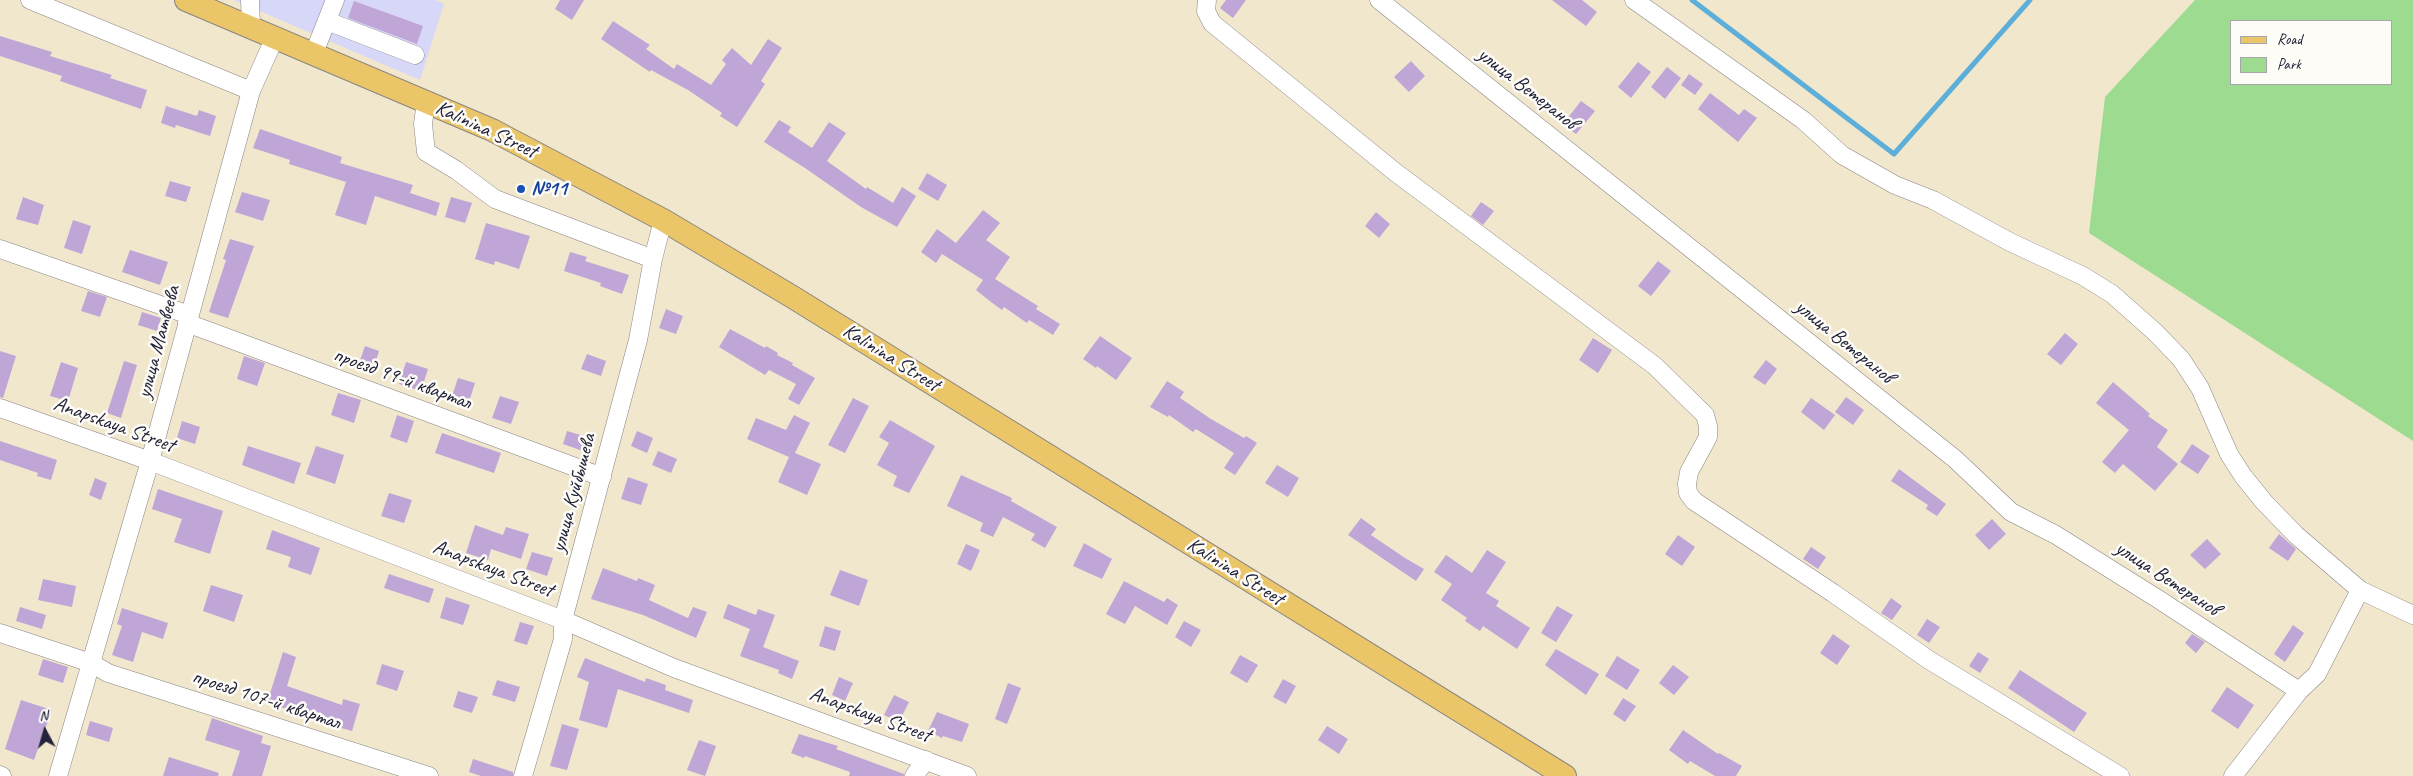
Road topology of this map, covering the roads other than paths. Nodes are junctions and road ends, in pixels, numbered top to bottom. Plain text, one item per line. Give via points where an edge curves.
1 (30, 0) edge
2 (186, 0) edge
3 (250, 0) edge
4 (335, 0) edge
5 (1208, 0) edge
6 (1379, 0) edge
7 (1634, 0) edge
8 (327, 20) junction
9 (251, 26) junction
10 (276, 37) junction
11 (314, 53) junction
12 (415, 55) dead end
13 (251, 91) junction
14 (426, 102) junction
15 (663, 220) junction
16 (0, 249) edge
17 (653, 259) junction
18 (188, 319) junction
19 (0, 408) edge
20 (150, 461) junction
21 (602, 477) junction
22 (2360, 590) junction
23 (2413, 615) edge
24 (564, 620) junction
25 (0, 633) edge
26 (91, 663) junction
27 (2299, 691) junction
28 (926, 760) junction
29 (58, 776) edge
30 (429, 776) edge
31 (523, 776) edge
32 (914, 776) edge
33 (967, 776) edge
34 (1564, 776) edge
35 (2120, 776) edge
36 (2233, 776) edge

1 - 13 street
2 - 9 main road, Kalinina Street
3 - 9 street
4 - 8 street
5 - 35 street via 1206,11 1212,23 1395,172 1655,366 1705,415 1708,437 1689,472 1687,484 1688,493 1694,501 1929,660
6 - 27 street, улица Ветеранов via 1955,459 2011,512 2079,549
7 - 22 street via 1804,120 1842,155 1895,185 1933,200 2010,242 2083,276 2112,294 2181,359 2200,388 2229,454 2264,502 2296,535
8 - 11 street
8 - 12 street
9 - 10 main road, Kalinina Street
10 - 11 main road, Kalinina Street
10 - 13 street, улица Матвеева
11 - 14 main road, Kalinina Street
13 - 18 street, улица Матвеева
14 - 15 main road, Kalinina Street via 492,130
14 - 17 street via 423,124 426,152 495,199
15 - 17 street, улица Куйбышева
15 - 34 main road, Kalinina Street via 791,296
16 - 18 street, проезд 99-й квартал
17 - 21 street, улица Куйбышева via 638,340
18 - 20 street, улица Матвеева
18 - 21 street, проезд 99-й квартал
19 - 20 street, Anapskaya Street
20 - 24 street, Anapskaya Street
20 - 26 street, улица Матвеева
21 - 24 street, улица Куйбышева
22 - 23 street
22 - 27 street via 2317,674
24 - 28 street, Anapskaya Street via 674,668
24 - 31 street, улица Куйбышева via 563,639
25 - 26 street, проезд 107-й квартал
26 - 29 street, улица Матвеева
26 - 30 street, проезд 107-й квартал via 108,673
27 - 36 street
28 - 32 street
28 - 33 street, Anapskaya Street

